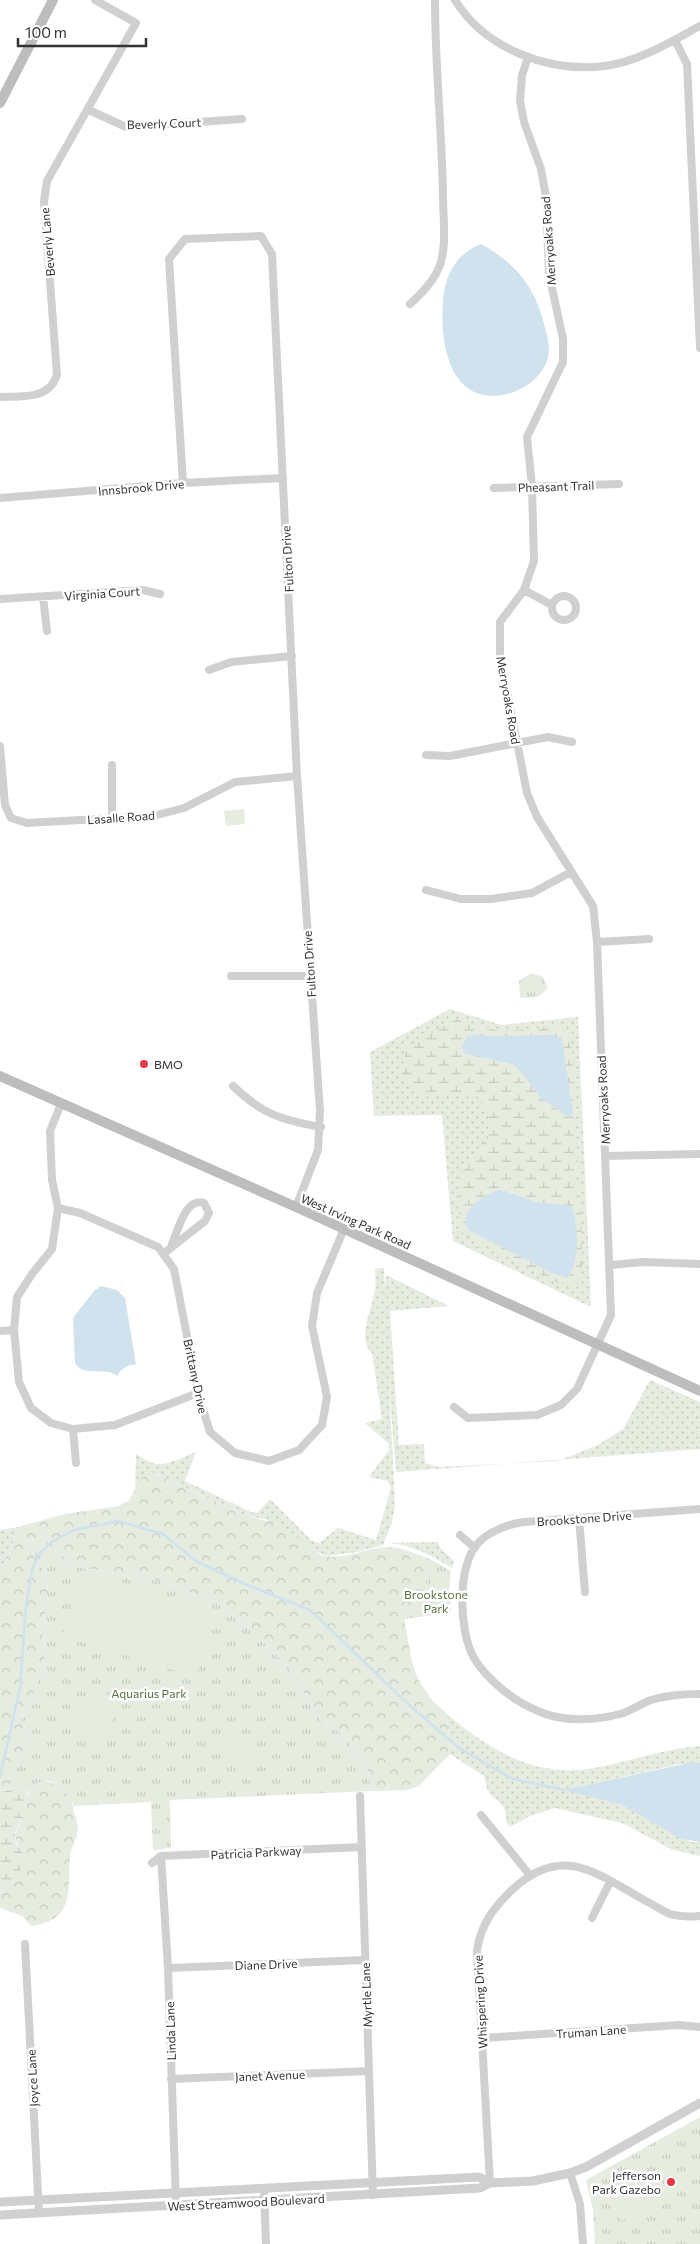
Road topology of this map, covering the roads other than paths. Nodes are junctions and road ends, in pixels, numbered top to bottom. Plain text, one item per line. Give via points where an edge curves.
1 (53, 0) edge
2 (95, 0) edge
3 (436, 0) edge
4 (455, 0) edge
5 (700, 26) edge
6 (675, 40) junction
7 (528, 58) junction
8 (0, 103) edge
9 (89, 110) junction
10 (242, 119) dead end
11 (410, 304) dead end
12 (698, 307) edge
13 (700, 348) edge
14 (0, 397) edge
15 (283, 478) junction
16 (183, 483) junction
17 (619, 484) dead end
18 (532, 487) junction
19 (494, 488) dead end
20 (0, 498) edge
21 (524, 590) junction
22 (160, 594) dead end
23 (43, 597) junction
24 (0, 598) edge
25 (552, 605) dead end
26 (47, 631) dead end
27 (292, 656) junction
28 (209, 670) dead end
29 (516, 742) junction
30 (572, 742) dead end
31 (0, 746) edge
32 (426, 755) dead end
33 (112, 765) dead end
34 (297, 776) junction
35 (112, 818) junction
36 (571, 872) junction
37 (426, 890) dead end
38 (648, 939) dead end
39 (597, 942) junction
40 (231, 976) dead end
41 (310, 976) junction
42 (0, 1076) edge
43 (233, 1086) dead end
44 (61, 1104) junction
45 (321, 1127) junction
46 (700, 1154) edge
47 (606, 1156) junction
48 (296, 1207) junction
49 (58, 1208) junction
50 (344, 1229) junction
51 (172, 1244) junction
52 (163, 1254) junction
53 (700, 1264) edge
54 (611, 1265) junction
55 (14, 1330) junction
56 (0, 1331) edge
57 (599, 1345) junction
58 (700, 1391) edge
59 (198, 1393) junction
60 (454, 1407) dead end
61 (74, 1429) junction
62 (76, 1463) dead end
63 (700, 1509) edge
64 (579, 1518) junction
65 (460, 1535) dead end
66 (476, 1548) junction
67 (585, 1592) dead end
68 (700, 1694) edge
69 (360, 1796) dead end
70 (481, 1815) dead end
71 (361, 1847) junction
72 (161, 1856) junction
73 (152, 1863) dead end
74 (529, 1874) junction
75 (610, 1882) junction
76 (700, 1916) edge
77 (592, 1918) dead end
78 (24, 1944) dead end
79 (365, 1960) junction
80 (168, 1968) junction
81 (700, 2027) edge
82 (482, 2038) junction
83 (369, 2071) junction
84 (171, 2079) junction
85 (700, 2102) edge
86 (570, 2173) junction
87 (373, 2182) junction
88 (490, 2183) junction
89 (264, 2188) junction
90 (176, 2192) junction
91 (373, 2195) junction
92 (38, 2200) junction
93 (265, 2201) junction
94 (0, 2202) edge
95 (176, 2205) junction
96 (39, 2213) junction
97 (0, 2215) edge
98 (266, 2244) edge
99 (583, 2244) edge

1 - 8 main road
2 - 9 street, Beverly Lane via 136,23
3 - 11 street via 435,50 444,247 436,274
4 - 7 street via 484,32
5 - 6 street
6 - 7 street via 606,66 557,65
6 - 12 street via 687,64
7 - 18 street, Merryoaks Road via 522,75 520,101 541,169 546,197 548,274 563,339 563,362 527,437
9 - 10 street, Beverly Court via 126,127
9 - 14 street, Beverly Lane via 47,181 44,202 57,375 49,390 42,394
12 - 13 street
15 - 16 street, Innsbrook Drive
15 - 16 street, Fulton Drive via 272,254 261,236 185,239 169,258
15 - 27 street, Fulton Drive
16 - 20 street, Innsbrook Drive
17 - 18 street, Pheasant Trail
18 - 19 street, Pheasant Trail
18 - 21 street, Merryoaks Road via 534,561
21 - 25 street
21 - 29 street, Merryoaks Road via 500,622 500,656
22 - 23 street, Virginia Court via 143,590
23 - 24 street, Virginia Court
23 - 26 street
27 - 28 street via 231,662
27 - 34 street, Fulton Drive
29 - 30 street via 548,737
29 - 32 street via 450,756
29 - 36 street, Merryoaks Road via 527,793 537,817
31 - 35 street, Lasalle Road via 5,805 11,818 27,823
33 - 35 street
34 - 35 street, Lasalle Road via 235,782 184,808 153,816
34 - 41 street, Fulton Drive
36 - 37 street via 532,893 491,899 461,899
36 - 39 street, Merryoaks Road via 593,906
38 - 39 street
39 - 47 street, Merryoaks Road
40 - 41 street
41 - 45 street, Fulton Drive
42 - 44 main road, West Irving Park Road
43 - 45 street via 261,1110
44 - 48 main road, West Irving Park Road
44 - 49 street via 50,1131 52,1180
45 - 48 street, Fulton Drive via 318,1150
46 - 47 street
47 - 54 street, Merryoaks Road
48 - 50 main road, West Irving Park Road
49 - 52 street, Brittany Drive via 80,1213 158,1247
49 - 55 street via 52,1249 17,1297
50 - 57 main road, West Irving Park Road
50 - 59 street, Brittany Drive via 317,1293 312,1326 327,1397 322,1425 311,1438 294,1453 269,1461 235,1453 210,1432
51 - 51 street via 205,1220 209,1212 204,1203 188,1207
51 - 52 street
52 - 59 street, Brittany Drive via 174,1269
53 - 54 street via 643,1262
54 - 57 street, Merryoaks Road via 611,1315
55 - 56 street
55 - 61 street via 19,1382 31,1408 50,1423
57 - 58 main road, West Irving Park Road
57 - 60 street, Merryoaks Road via 577,1390 561,1405 537,1415 468,1418
59 - 61 street via 115,1425
61 - 62 street
63 - 64 street, Brookstone Drive
64 - 66 street, Brookstone Drive via 513,1524 485,1538
64 - 67 street
65 - 66 street
66 - 68 street, Brookstone Drive via 464,1576 463,1604 470,1650 483,1670 522,1703 538,1712 583,1719 621,1714 663,1697
69 - 71 street, Myrtle Lane
70 - 74 street
71 - 72 street, Patricia Parkway
71 - 79 street, Myrtle Lane
72 - 73 street
72 - 80 street, Linda Lane
74 - 75 street, Whispering Drive via 563,1865 589,1870
74 - 82 street, Whispering Drive via 497,1904 479,1938
75 - 76 street, Whispering Drive via 668,1913
75 - 77 street
78 - 92 street, Joyce Lane
79 - 80 street, Diane Drive
79 - 83 street, Myrtle Lane
80 - 84 street, Linda Lane
81 - 82 street, Truman Lane via 679,2024
82 - 88 street, Whispering Drive
83 - 84 street, Janet Avenue
83 - 87 street, Myrtle Lane
84 - 90 street, Linda Lane
85 - 86 street, West Streamwood Boulevard
86 - 88 street, West Streamwood Boulevard via 533,2181
86 - 99 street via 580,2204
87 - 88 street, West Streamwood Boulevard via 480,2177
87 - 89 street, West Streamwood Boulevard
87 - 91 street, Myrtle Lane
88 - 91 street, West Streamwood Boulevard via 480,2188
89 - 90 street, West Streamwood Boulevard
89 - 93 street
90 - 92 street, West Streamwood Boulevard
90 - 95 street, Linda Lane
91 - 93 street, West Streamwood Boulevard
92 - 94 street, West Streamwood Boulevard
92 - 96 street, Joyce Lane
93 - 95 street, West Streamwood Boulevard
93 - 98 street
95 - 96 street, West Streamwood Boulevard
96 - 97 street, West Streamwood Boulevard

